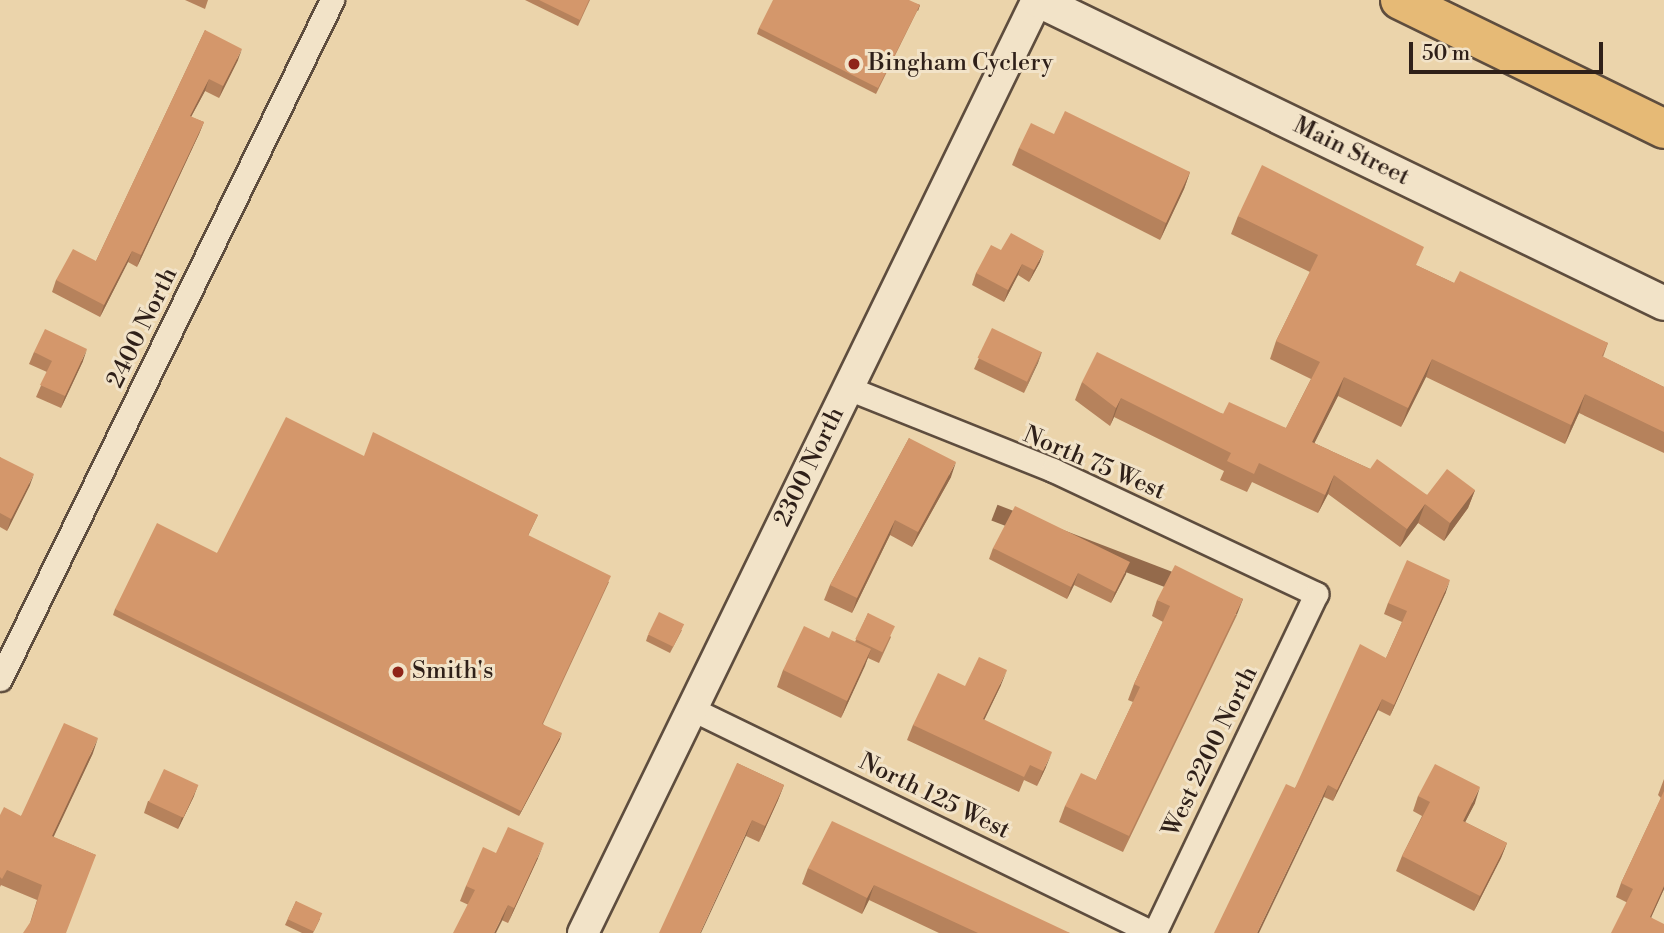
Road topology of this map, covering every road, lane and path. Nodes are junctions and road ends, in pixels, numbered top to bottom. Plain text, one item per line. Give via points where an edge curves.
1 (332, 0) edge
2 (1038, 0) edge
3 (1399, 0) edge
4 (1664, 128) edge
5 (1664, 303) edge
6 (848, 388) junction
7 (1317, 594) joint
8 (0, 679) edge
9 (692, 709) junction
10 (583, 933) edge
11 (1153, 933) edge

1 - 8 street, 2400 North
2 - 5 main road, Main Street
2 - 6 street, 2300 North
3 - 4 highway
6 - 7 street, North 75 West via 1054,470
6 - 9 street, 2300 North
7 - 11 street, West 2200 North
9 - 10 street, 2300 North
9 - 11 street, North 125 West

